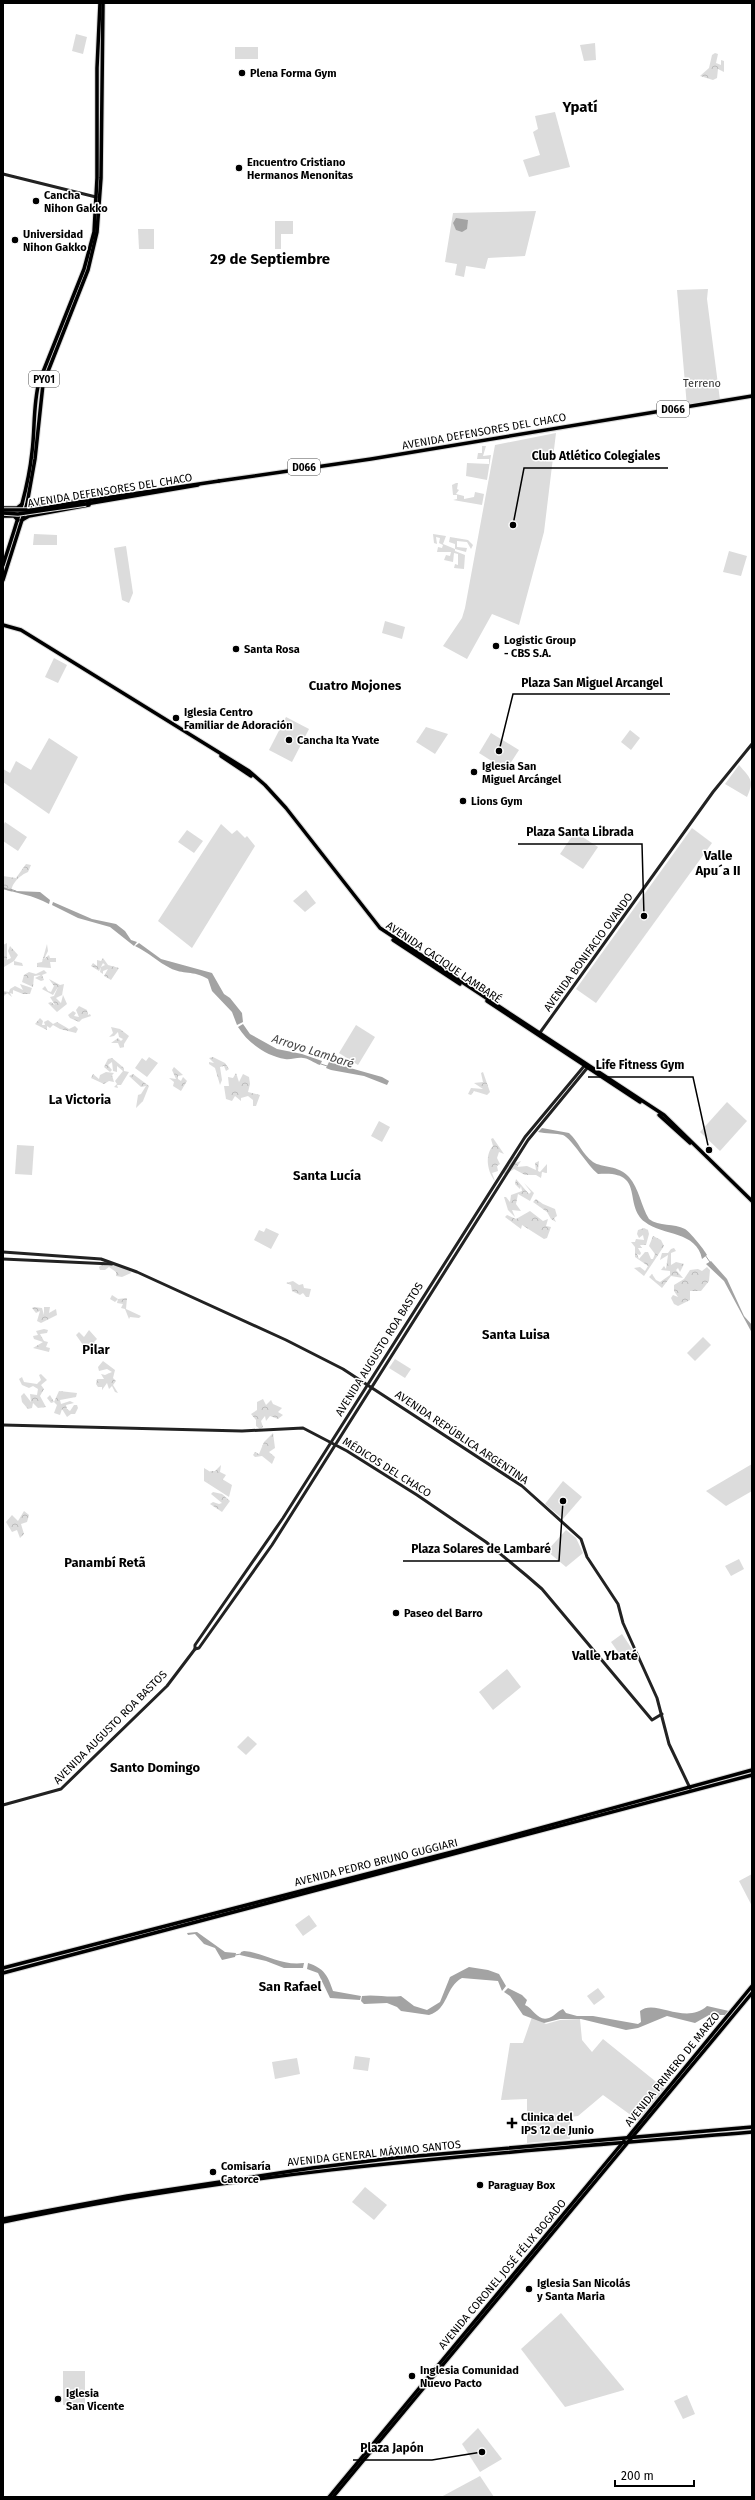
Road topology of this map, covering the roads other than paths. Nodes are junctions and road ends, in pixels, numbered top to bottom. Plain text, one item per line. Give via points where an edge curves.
1 (100, 3) edge
2 (103, 3) edge
3 (3, 174) edge
4 (98, 197) junction
5 (752, 396) edge
6 (219, 481) junction
7 (92, 499) junction
8 (86, 502) junction
9 (25, 503) junction
10 (95, 503) junction
11 (31, 507) junction
12 (11, 508) junction
13 (3, 509) edge
14 (3, 513) edge
15 (33, 515) junction
16 (3, 516) edge
17 (11, 516) junction
18 (20, 521) junction
19 (3, 565) edge
20 (3, 580) edge
21 (3, 625) edge
22 (752, 744) edge
23 (539, 1034) junction
24 (586, 1065) junction
25 (533, 1131) junction
26 (752, 1201) edge
27 (752, 1204) edge
28 (3, 1252) edge
29 (3, 1259) edge
30 (118, 1264) junction
31 (367, 1385) junction
32 (371, 1387) junction
33 (3, 1425) edge
34 (330, 1443) junction
35 (335, 1444) junction
36 (195, 1649) junction
37 (662, 1714) junction
38 (752, 1770) edge
39 (752, 1775) edge
40 (691, 1790) junction
41 (3, 1805) edge
42 (3, 1968) edge
43 (3, 1973) edge
44 (752, 1986) edge
45 (752, 1993) edge
46 (731, 2014) junction
47 (752, 2128) edge
48 (752, 2132) edge
49 (715, 2133) junction
50 (629, 2139) junction
51 (528, 2147) junction
52 (3, 2219) edge
53 (3, 2222) edge
54 (489, 2306) junction
55 (329, 2497) edge
56 (334, 2497) edge

1 - 4 main road, PY01 via 97,68
2 - 4 main road, PY01
3 - 4 main road
4 - 9 main road, PY01 via 94,232 84,269 36,393
5 - 6 main road, AVENIDA DEFENSORES DEL CHACO / D066 via 371,459
6 - 7 main road, AVENIDA DEFENSORES DEL CHACO / D066
6 - 10 main road, AVENIDA DEFENSORES DEL CHACO / D066
7 - 8 main road, AVENIDA DEFENSORES DEL CHACO / D066
7 - 11 main road
8 - 10 main road, AVENIDA DEFENSORES DEL CHACO / D066
8 - 13 main road, AVENIDA DEFENSORES DEL CHACO / D066, bridge via 32,510
8 - 14 main road, AVENIDA DEFENSORES DEL CHACO / D066, bridge via 23,513
9 - 11 main road
9 - 12 main road via 18,508
9 - 18 main road, PY01
10 - 15 main road
11 - 15 main road via 29,512
12 - 13 main road
12 - 17 main road via 14,512
15 - 18 main road
16 - 17 main road
17 - 18 main road
18 - 19 main road, PY01
18 - 20 main road, PY01
21 - 23 main road, AVENIDA CACIQUE LAMBARÉ via 21,630 248,773 288,812 379,930
22 - 23 main road, AVENIDA BONIFACIO OVANDO via 713,792
23 - 24 main road, AVENIDA CACIQUE LAMBARÉ
24 - 25 main road, AVENIDA AUGUSTO ROA BASTOS
24 - 26 main road, AVENIDA CACIQUE LAMBARÉ via 664,1116
24 - 27 main road, AVENIDA CACIQUE LAMBARÉ via 662,1117
25 - 31 main road, AVENIDA AUGUSTO ROA BASTOS
25 - 32 main road, AVENIDA AUGUSTO ROA BASTOS
28 - 30 main road, AVENIDA REPÚBLICA ARGENTINA via 101,1259
29 - 30 main road, AVENIDA REPÚBLICA ARGENTINA
30 - 31 main road, AVENIDA REPÚBLICA ARGENTINA via 286,1340 344,1369
31 - 32 main road, AVENIDA REPÚBLICA ARGENTINA
31 - 34 main road, AVENIDA AUGUSTO ROA BASTOS
32 - 35 main road, AVENIDA AUGUSTO ROA BASTOS
32 - 37 main road, AVENIDA REPÚBLICA ARGENTINA via 522,1486 581,1539 587,1557 618,1604 623,1622 646,1669
33 - 34 main road, MÉDICOS DEL CHACO via 242,1431 303,1428
34 - 35 main road, MÉDICOS DEL CHACO
34 - 36 main road, AVENIDA AUGUSTO ROA BASTOS via 274,1533 195,1645
35 - 36 main road, AVENIDA AUGUSTO ROA BASTOS via 272,1545 199,1648
35 - 37 main road, MÉDICOS DEL CHACO via 486,1542 528,1576 542,1589 652,1720
36 - 41 main road, AVENIDA AUGUSTO ROA BASTOS via 167,1686 61,1789
37 - 40 main road, AVENIDA REPÚBLICA ARGENTINA via 669,1744
38 - 40 main road, AVENIDA PEDRO BRUNO GUGGIARI
39 - 40 main road, AVENIDA PEDRO BRUNO GUGGIARI
40 - 42 main road, AVENIDA PEDRO BRUNO GUGGIARI
40 - 43 main road, AVENIDA PEDRO BRUNO GUGGIARI
44 - 46 main road
45 - 46 main road
46 - 50 main road, AVENIDA PRIMERO DE MARZO
47 - 49 main road
48 - 49 main road
49 - 50 main road
49 - 50 main road via 654,2140
50 - 51 main road, AVENIDA GENERAL MÁXIMO SANTOS
50 - 51 main road, AVENIDA GENERAL MÁXIMO SANTOS
50 - 54 main road, AVENIDA CORONEL JOSÉ FÉLIX BOGADO
51 - 52 main road, AVENIDA GENERAL MÁXIMO SANTOS via 394,2158 279,2172
51 - 53 main road, AVENIDA GENERAL MÁXIMO SANTOS via 272,2176
54 - 55 main road, AVENIDA CORONEL JOSÉ FÉLIX BOGADO
54 - 56 main road, AVENIDA CORONEL JOSÉ FÉLIX BOGADO

